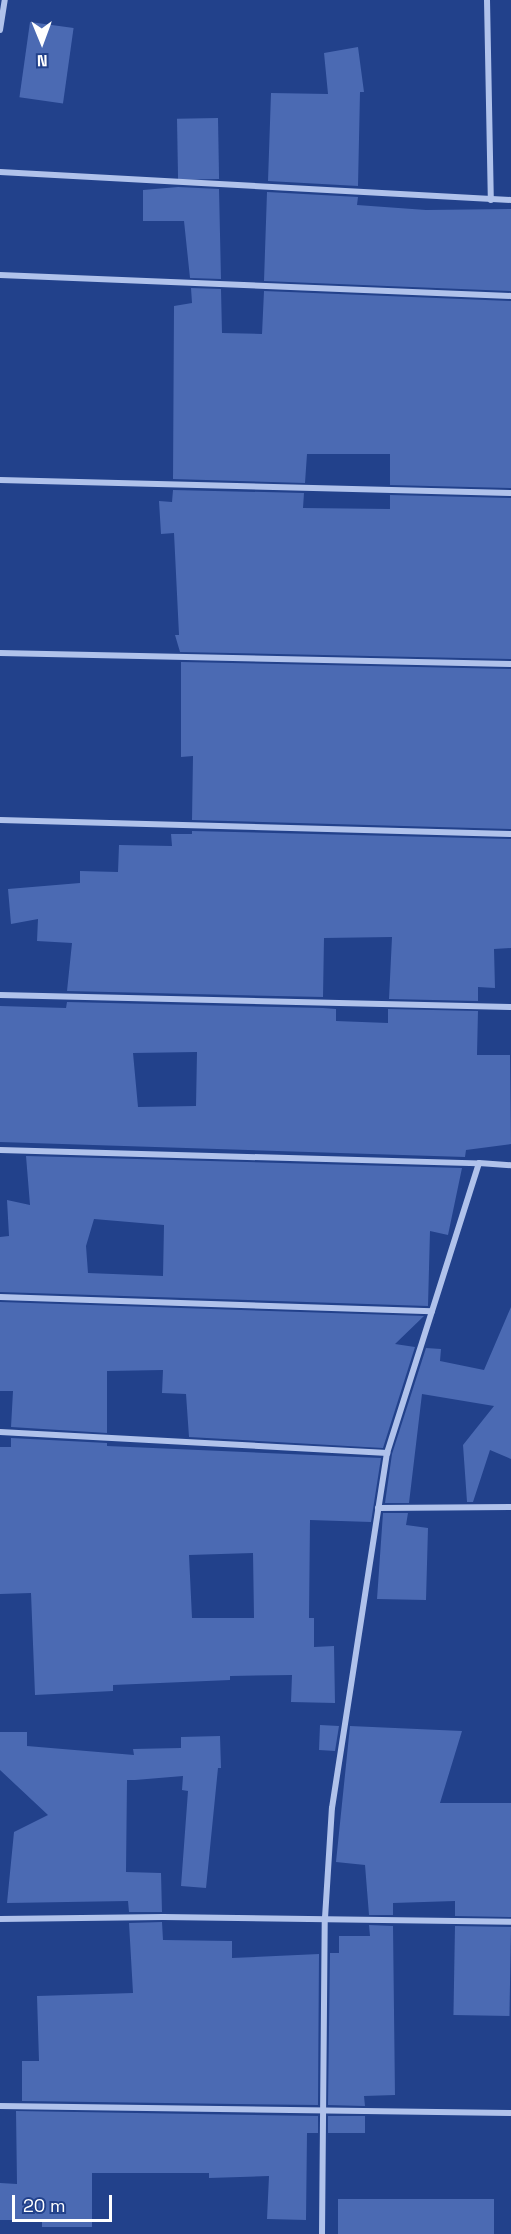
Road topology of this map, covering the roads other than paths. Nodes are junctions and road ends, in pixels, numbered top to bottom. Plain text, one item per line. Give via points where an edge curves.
1 (5, 0) edge
2 (487, 0) edge
3 (0, 30) edge
4 (0, 172) edge
5 (491, 200) junction
6 (511, 200) edge
7 (0, 275) edge
8 (511, 296) edge
9 (0, 480) edge
10 (511, 493) edge
11 (0, 653) edge
12 (511, 664) edge
13 (0, 820) edge
14 (511, 834) edge
15 (0, 995) edge
16 (511, 1007) edge
17 (0, 1150) edge
18 (479, 1163) junction
19 (511, 1165) edge
20 (0, 1297) edge
21 (432, 1311) junction
22 (0, 1432) edge
23 (387, 1453) junction
24 (511, 1507) edge
25 (378, 1508) junction
26 (326, 1918) junction
27 (0, 1919) edge
28 (511, 1922) edge
29 (0, 2106) edge
30 (322, 2109) junction
31 (511, 2113) edge
32 (322, 2234) edge

1 - 3 street
2 - 5 street
4 - 5 street
5 - 6 street
7 - 8 street
9 - 10 street
11 - 12 street
13 - 14 street
15 - 16 street
17 - 18 street
18 - 19 street
18 - 21 street
20 - 21 street
21 - 23 street
22 - 23 street
23 - 25 street
24 - 25 street
25 - 26 street via 332,1808
26 - 27 street
26 - 28 street
26 - 30 street
29 - 30 street
30 - 31 street
30 - 32 street

